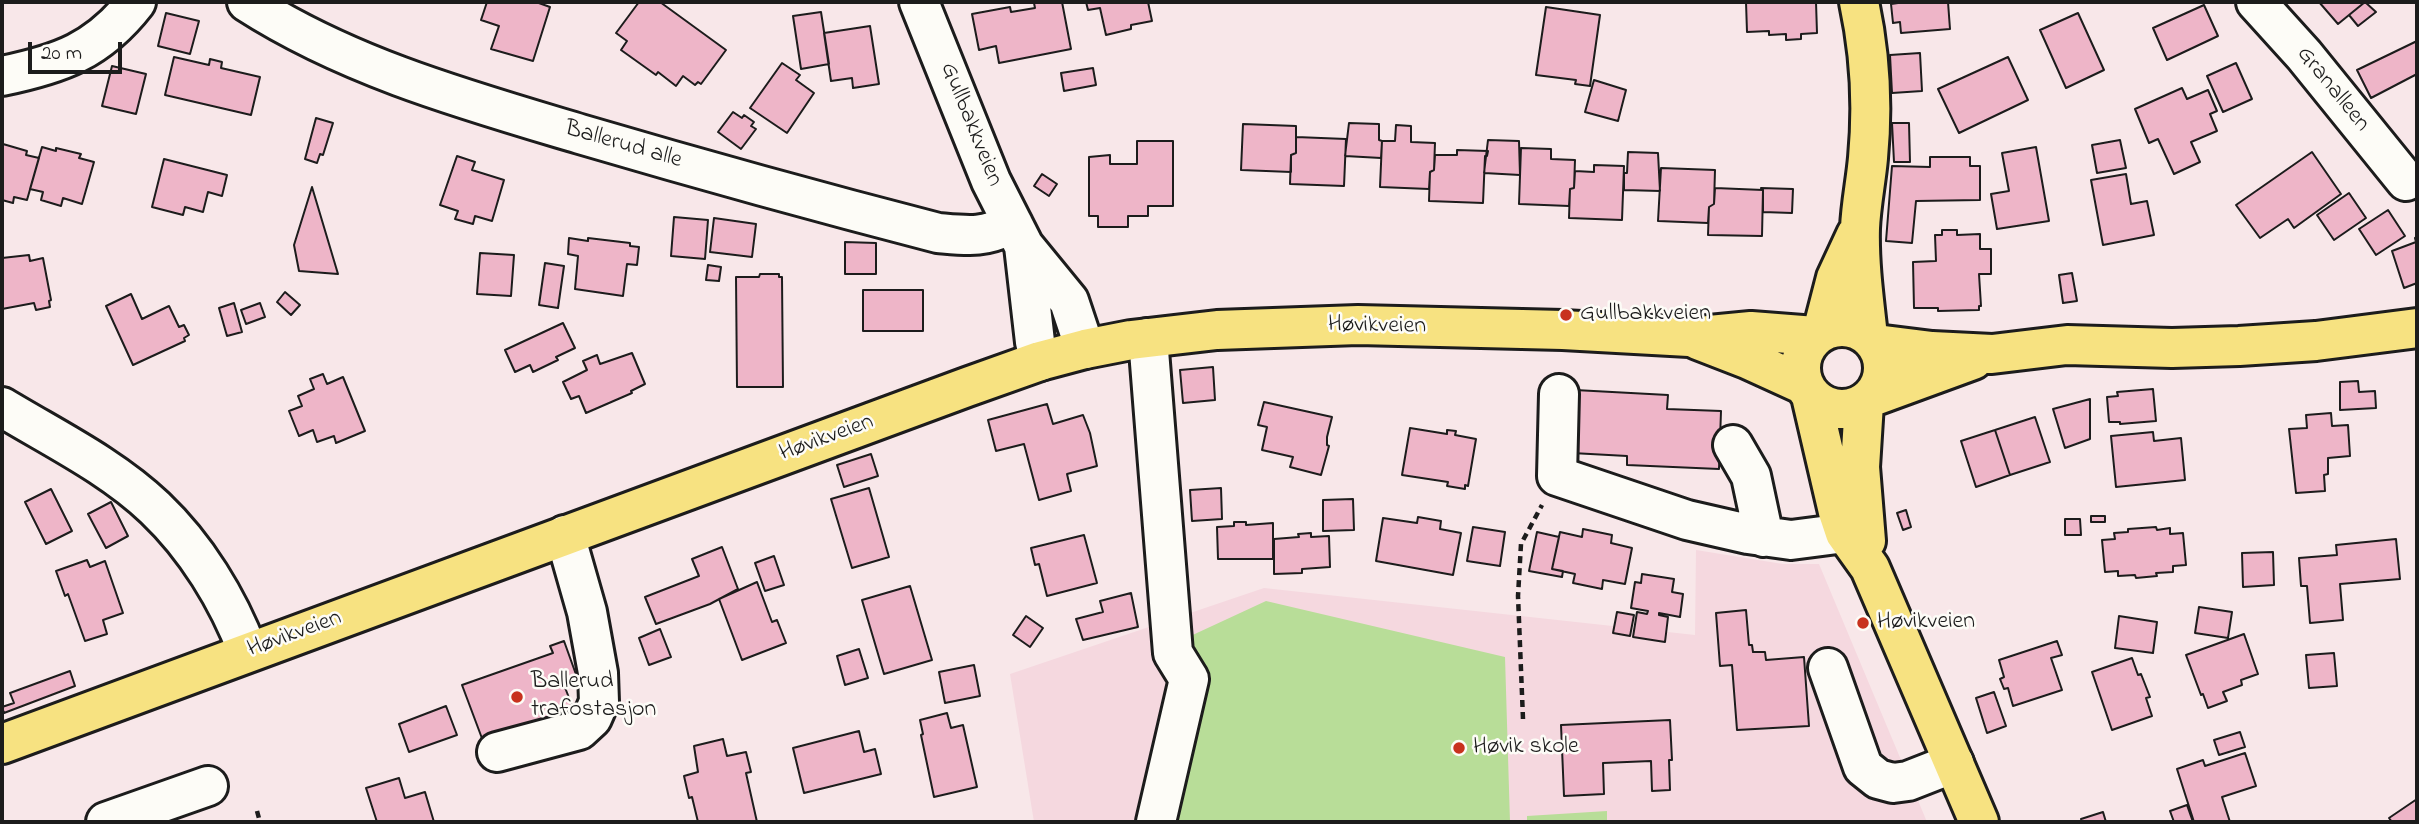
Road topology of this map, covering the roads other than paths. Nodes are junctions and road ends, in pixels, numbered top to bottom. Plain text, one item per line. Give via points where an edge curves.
1 (136, 2) edge
2 (247, 2) edge
3 (919, 2) edge
4 (1859, 2) edge
5 (2256, 2) edge
6 (2, 76) edge
7 (2406, 181) dead end
8 (1860, 227) junction
9 (1019, 235) junction
10 (2417, 328) edge
11 (1818, 334) junction
12 (1689, 337) junction
13 (1149, 338) junction
14 (1872, 340) junction
15 (1085, 349) junction
16 (1992, 354) junction
17 (1040, 361) junction
18 (1808, 390) junction
19 (1559, 394) dead end
20 (1868, 400) junction
21 (2, 407) edge
22 (1733, 445) dead end
23 (1855, 530) junction
24 (565, 534) junction
25 (1764, 537) junction
26 (248, 652) junction
27 (1828, 668) dead end
28 (2, 744) edge
29 (497, 752) dead end
30 (1954, 763) junction
31 (208, 786) dead end
32 (106, 822) edge
33 (1156, 822) edge
34 (1979, 822) edge

1 - 6 street via 91,46 45,67
2 - 9 street, Ballerud alle via 325,44 439,92 938,233
3 - 9 street, Gullbakkveien via 990,178
4 - 8 main road via 1871,84
5 - 7 street, Granalleen
8 - 11 main road via 1836,278
8 - 14 main road via 1862,285
9 - 15 street, Gullbakkveien via 1069,300
9 - 17 street, Gullbakkveien
10 - 16 main road via 2239,346 2067,345
11 - 12 main road, Høvikveien via 1751,331
11 - 14 main road via 1837,327 1853,328
11 - 18 main road via 1802,359
12 - 13 main road, Høvikveien via 1358,325 1217,330
12 - 18 main road, Høvikveien via 1748,359
13 - 15 main road, Høvikveien
13 - 33 street via 1173,653 1189,679
14 - 16 main road via 1932,351
14 - 20 main road via 1884,371
15 - 17 main road, Høvikveien
16 - 20 main road
17 - 24 main road, Høvikveien
18 - 20 main road via 1823,405 1837,409
18 - 23 main road via 1838,512
19 - 25 street via 1558,476 1687,520
20 - 23 main road
21 - 26 street via 115,476 155,508 198,557
22 - 25 street via 1751,476
23 - 25 street via 1791,540
23 - 30 main road
24 - 26 main road, Høvikveien
24 - 29 street via 587,612 599,702 592,718 579,730
26 - 28 main road, Høvikveien
27 - 30 street via 1863,767 1878,779 1908,781
30 - 34 main road
31 - 32 street

